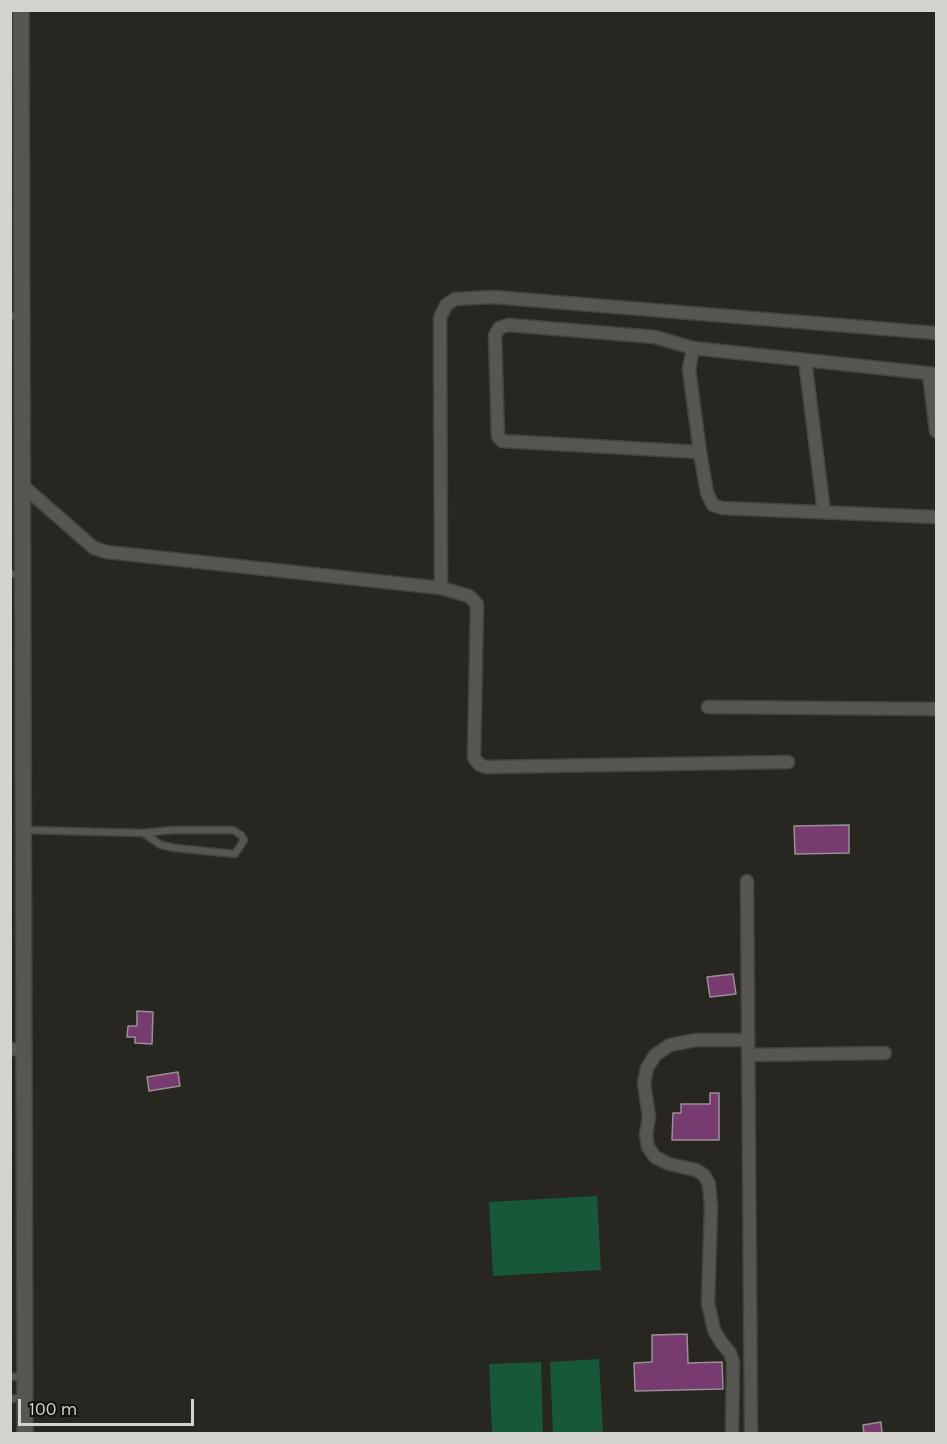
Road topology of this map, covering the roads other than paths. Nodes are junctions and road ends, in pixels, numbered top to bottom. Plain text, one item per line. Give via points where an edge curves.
1 (21, 10) edge
2 (17, 316) edge
3 (936, 333) edge
4 (693, 348) junction
5 (805, 360) junction
6 (933, 374) edge
7 (936, 430) edge
8 (700, 452) junction
9 (23, 486) junction
10 (824, 512) junction
11 (936, 517) edge
12 (17, 574) edge
13 (441, 588) junction
14 (708, 707) dead end
15 (936, 709) edge
16 (788, 762) dead end
17 (24, 830) junction
18 (143, 833) junction
19 (747, 881) dead end
20 (17, 907) edge
21 (748, 1040) junction
22 (17, 1049) edge
23 (885, 1053) dead end
24 (748, 1055) junction
25 (751, 1351) junction
26 (730, 1353) junction
27 (17, 1376) edge
28 (18, 1398) edge
29 (25, 1434) edge
30 (732, 1434) edge
31 (751, 1434) edge

1 - 2 street
2 - 9 street
3 - 13 street via 493,297 455,299 446,305 440,318
4 - 5 street
4 - 8 street via 689,369
4 - 8 street via 655,337 508,325 499,328 495,336 498,436 502,441
5 - 6 street
5 - 10 street
6 - 7 street
8 - 10 street via 713,505
9 - 12 street
9 - 13 street via 94,548 107,552
10 - 11 street
12 - 17 street
13 - 16 street via 469,596 477,604 474,758 480,765
14 - 15 street
17 - 18 lane
17 - 20 street
18 - 18 lane via 160,845 236,854 244,840 233,830
19 - 21 street
20 - 22 street
21 - 24 street
21 - 26 street via 696,1040 670,1045 655,1055 644,1083 650,1117 648,1147 655,1157 669,1164 696,1170 709,1184 708,1304 714,1330
22 - 27 street
23 - 24 street
24 - 25 street
25 - 26 street
25 - 31 street
26 - 30 street
27 - 28 street
28 - 29 street

